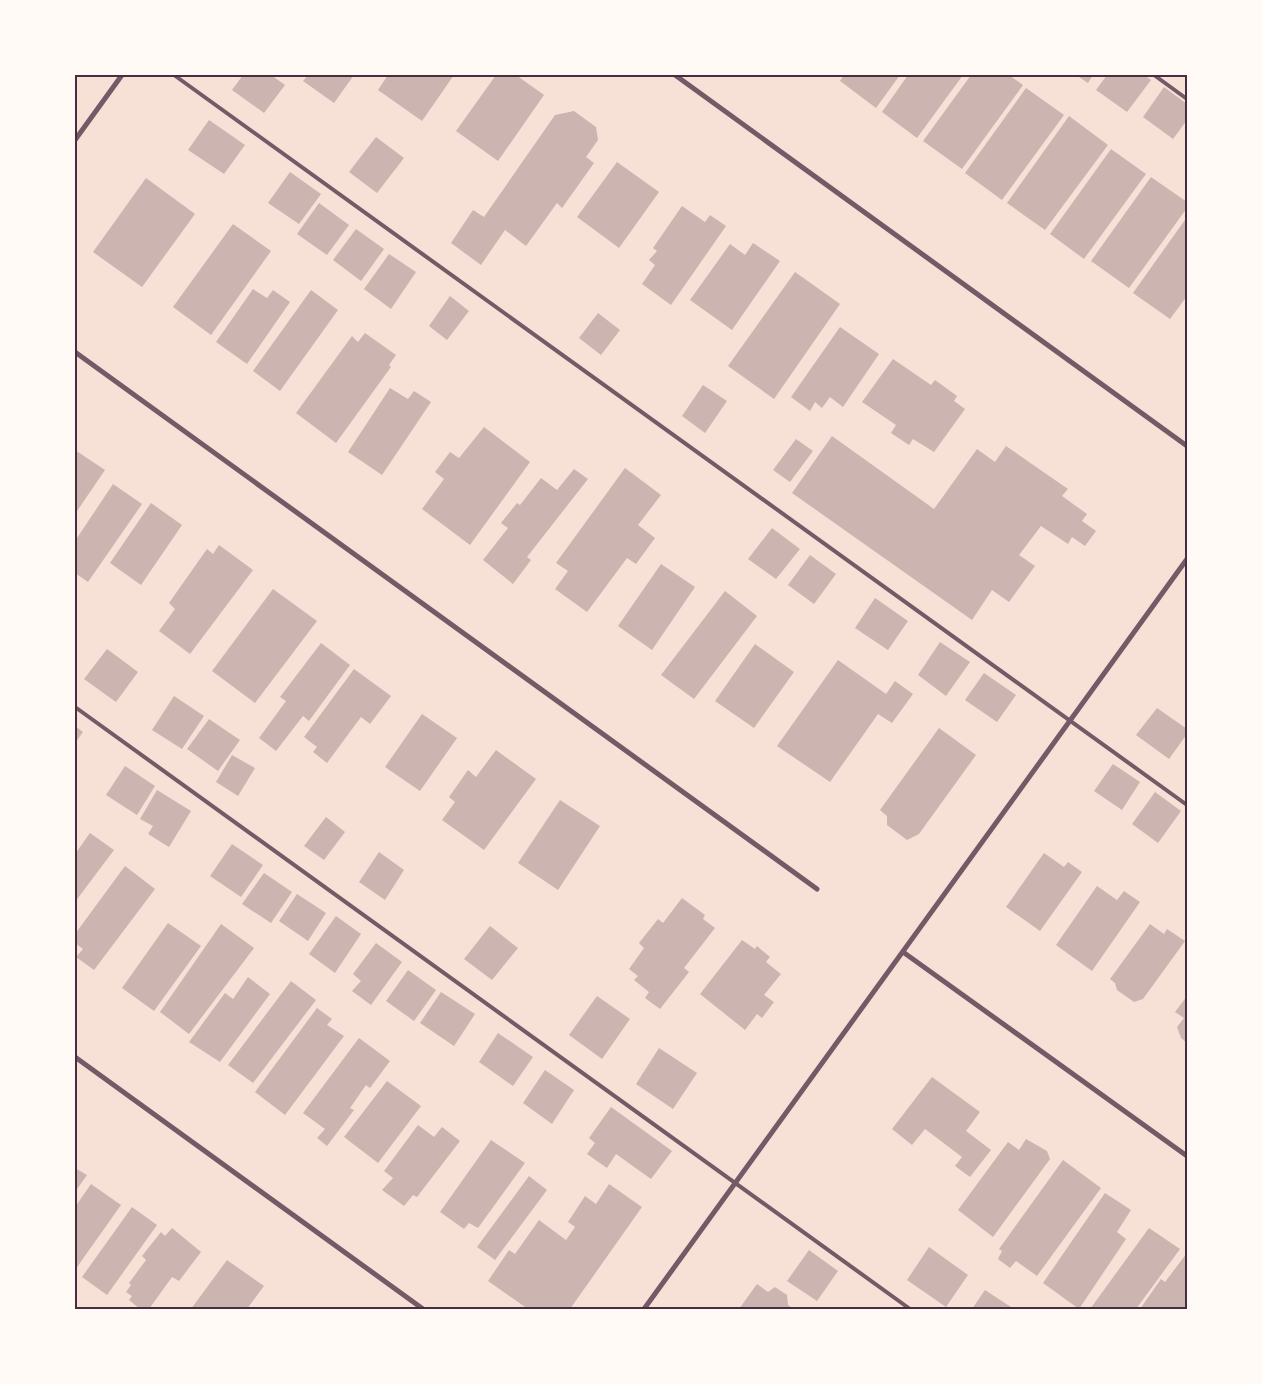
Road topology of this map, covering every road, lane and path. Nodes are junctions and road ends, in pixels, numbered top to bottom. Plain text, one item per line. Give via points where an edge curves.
1 (122, 75) edge
2 (174, 75) edge
3 (675, 75) edge
4 (1154, 75) edge
5 (1187, 99) edge
6 (75, 140) edge
7 (75, 352) edge
8 (1187, 446) edge
9 (1187, 559) edge
10 (75, 707) edge
11 (1070, 721) junction
12 (1187, 805) edge
13 (817, 889) dead end
14 (903, 952) junction
15 (75, 1057) edge
16 (1187, 1156) edge
17 (735, 1183) junction
18 (422, 1309) edge
19 (644, 1309) edge
20 (910, 1309) edge

1 - 6 street
2 - 11 lane
3 - 8 street
4 - 5 lane
7 - 13 street
9 - 11 street
10 - 17 lane
11 - 12 lane
11 - 14 street
14 - 16 street
14 - 17 street
15 - 18 street
17 - 19 street
17 - 20 lane

